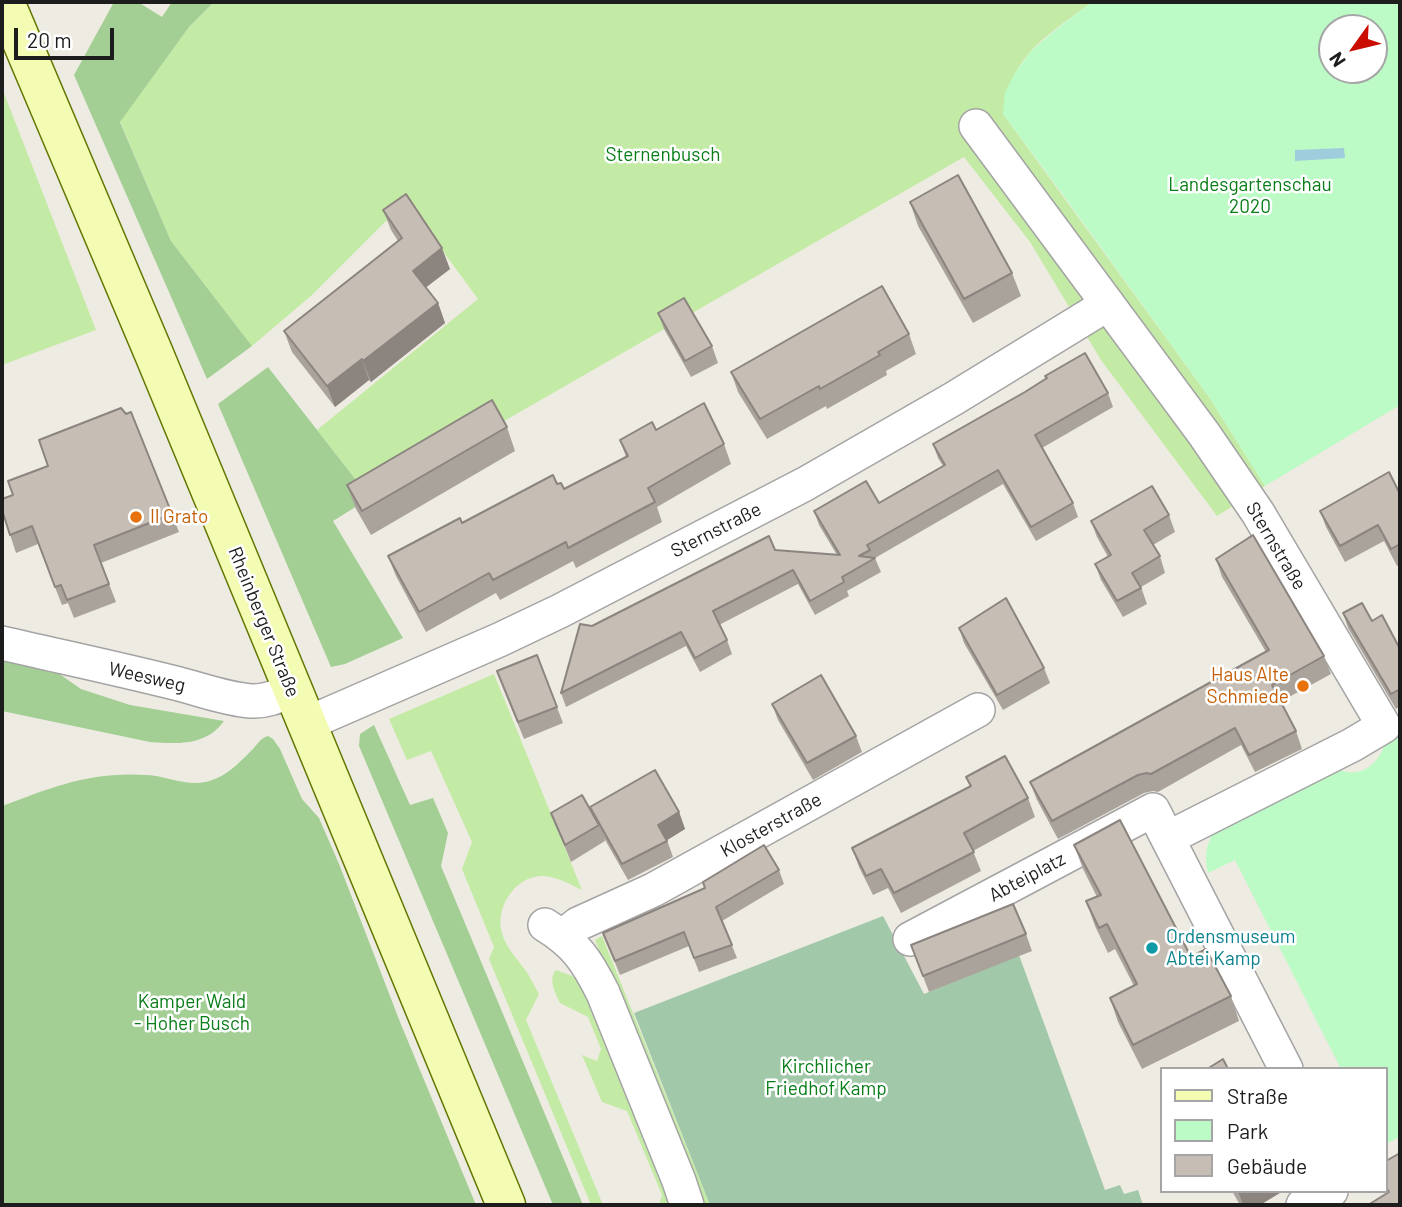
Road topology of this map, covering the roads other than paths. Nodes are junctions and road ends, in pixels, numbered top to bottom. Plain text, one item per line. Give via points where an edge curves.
1 (5, 2) edge
2 (976, 126) dead end
3 (1108, 304) junction
4 (2, 643) edge
5 (299, 707) junction
6 (978, 710) dead end
7 (1168, 838) junction
8 (910, 939) dead end
9 (1285, 1067) edge
10 (1327, 1193) edge
11 (506, 1205) edge
12 (687, 1205) edge
13 (1303, 1205) edge

1 - 5 main road, Rheinberger Straße
2 - 3 street, Sternstraße
3 - 5 street, Sternstraße via 805,484 512,635
3 - 7 street, Sternstraße via 1258,513 1384,726
4 - 5 street, Weesweg via 251,701 273,698
5 - 11 main road, Rheinberger Straße
6 - 12 street, Klosterstraße via 686,873 578,924 554,930 577,950 603,993
7 - 8 street, Abteiplatz via 1153,810
7 - 9 street, Abteiplatz
10 - 13 street

